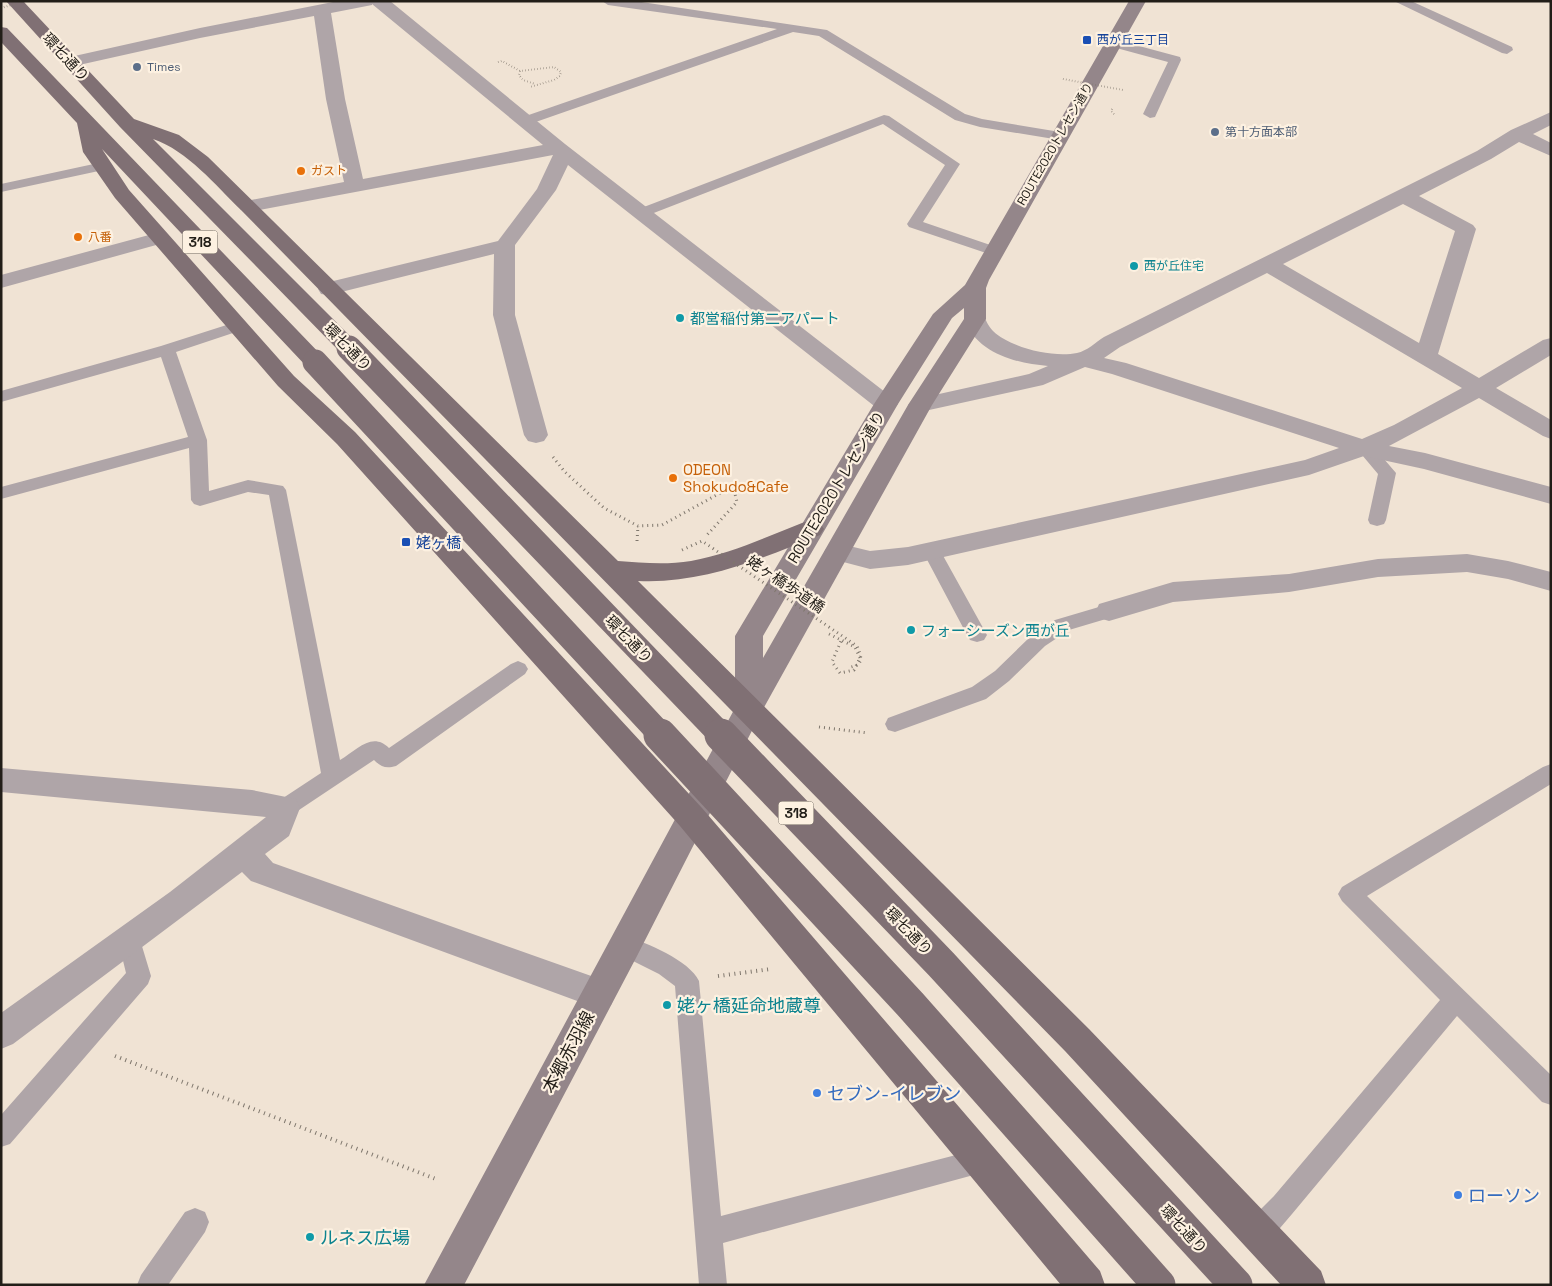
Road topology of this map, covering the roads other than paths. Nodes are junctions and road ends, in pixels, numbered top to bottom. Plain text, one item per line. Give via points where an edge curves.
1 (14, 1) edge
2 (366, 1) edge
3 (379, 1) edge
4 (608, 1) edge
5 (1138, 1) edge
6 (1400, 1) edge
7 (322, 10) junction
8 (792, 28) junction
9 (1, 32) edge
10 (1113, 43) junction
11 (1507, 50) dead end
12 (70, 62) junction
13 (1150, 114) dead end
14 (1551, 118) edge
15 (86, 121) junction
16 (525, 121) junction
17 (127, 122) junction
18 (1518, 134) junction
19 (1060, 136) junction
20 (561, 150) junction
21 (1551, 150) edge
22 (103, 166) junction
23 (355, 186) junction
24 (1, 188) edge
25 (1404, 196) junction
26 (248, 206) junction
27 (641, 214) junction
28 (160, 238) junction
29 (505, 245) junction
30 (994, 251) junction
31 (1269, 265) junction
32 (1, 282) edge
33 (974, 288) junction
34 (330, 289) junction
35 (974, 320) junction
36 (239, 326) junction
37 (1551, 345) edge
38 (167, 350) junction
39 (1426, 357) junction
40 (1083, 360) junction
41 (1478, 389) junction
42 (1, 397) edge
43 (886, 404) junction
44 (920, 405) junction
45 (1551, 431) edge
46 (536, 436) road end
47 (198, 440) junction
48 (1366, 449) junction
49 (1, 493) edge
50 (1551, 496) edge
51 (1551, 512) edge
52 (1377, 520) dead end
53 (811, 529) junction
54 (837, 552) junction
55 (932, 552) junction
56 (611, 570) junction
57 (1551, 582) edge
58 (1109, 611) joint
59 (978, 634) dead end
60 (518, 669) dead end
61 (749, 708) junction
62 (895, 724) dead end
63 (1551, 773) edge
64 (332, 777) junction
65 (1, 780) edge
66 (285, 808) junction
67 (691, 817) junction
68 (244, 853) junction
69 (130, 940) junction
70 (625, 946) junction
71 (599, 994) junction
72 (1456, 999) junction
73 (1, 1033) edge
74 (1549, 1087) edge
75 (1, 1135) edge
76 (982, 1161) junction
77 (196, 1222) dead end
78 (1258, 1232) junction
79 (708, 1233) junction
80 (151, 1285) edge
81 (443, 1285) edge
82 (713, 1285) edge
83 (1086, 1285) edge
84 (1159, 1285) edge
85 (1236, 1285) edge
86 (1308, 1285) edge

1 - 12 main road, 環七通り / 318
2 - 7 street
3 - 16 street
4 - 8 lane
5 - 10 main road, ROUTE2020トレセン通り
6 - 11 lane
7 - 12 street
7 - 23 street via 331,78
8 - 16 lane
8 - 19 lane via 823,33 960,117
9 - 15 main road, 環七通り / 318
10 - 13 lane via 1175,60
10 - 19 main road, ROUTE2020トレセン通り
12 - 17 main road, 環七通り / 318
14 - 18 street
15 - 22 main road via 94,152
15 - 84 main road, 環七通り / 318, bridge via 315,362 910,1004
16 - 20 street
17 - 26 main road via 172,139 201,161
17 - 85 main road, 環七通り / 318, bridge via 349,348 941,964
18 - 21 street
18 - 25 street
19 - 30 main road, ROUTE2020トレセン通り
20 - 23 street
20 - 27 street
20 - 29 street via 546,190
22 - 24 lane
22 - 28 main road
23 - 26 street
25 - 31 street
25 - 39 street via 1466,228
26 - 34 main road
27 - 30 lane via 884,119 953,164 914,224
27 - 43 street
28 - 32 street
28 - 36 main road
29 - 34 street
29 - 46 street via 504,315
30 - 33 main road, ROUTE2020トレセン通り
31 - 39 street
31 - 40 street via 1112,342
33 - 35 main road, ROUTE2020トレセン通り
33 - 43 main road, ROUTE2020トレセン通り via 944,314
34 - 56 main road
35 - 40 street via 994,344 1008,350 1032,357
35 - 44 main road, ROUTE2020トレセン通り
36 - 38 lane
36 - 67 main road via 286,380 346,438
37 - 41 street
38 - 42 lane
38 - 47 lane
39 - 41 street
40 - 44 street via 1035,380
40 - 48 street via 1118,368
41 - 45 street
41 - 48 street
43 - 53 main road, ROUTE2020トレセン通り
44 - 54 main road, ROUTE2020トレセン通り
47 - 49 lane
47 - 64 lane via 200,500 248,486 277,490
48 - 50 street via 1426,461
48 - 51 street via 1406,472
48 - 52 lane via 1387,473
48 - 55 street via 1309,467
53 - 56 main road via 691,570 641,573
53 - 61 main road, ROUTE2020トレセン通り via 749,636
54 - 55 street via 870,560
54 - 61 main road, ROUTE2020トレセン通り
55 - 59 lane
56 - 61 main road
57 - 58 street via 1467,563 1378,568 1289,583 1173,592
58 - 62 lane via 1062,625 1038,641 979,693
60 - 64 lane via 388,760 376,748
61 - 67 main road, ROUTE2020トレセン通り
61 - 78 main road via 1077,1040
63 - 72 lane via 1350,894
64 - 66 lane
65 - 66 street via 252,802
66 - 68 street via 278,827
67 - 70 main road, 本郷赤羽線
67 - 76 main road
68 - 69 street
68 - 71 street via 262,872
69 - 73 street
69 - 75 lane via 139,976
70 - 71 main road, 本郷赤羽線
70 - 79 lane via 668,966 687,981
71 - 81 main road, 本郷赤羽線
72 - 74 lane
72 - 78 lane
76 - 79 lane
76 - 83 main road
77 - 80 lane
78 - 86 main road
79 - 82 lane

